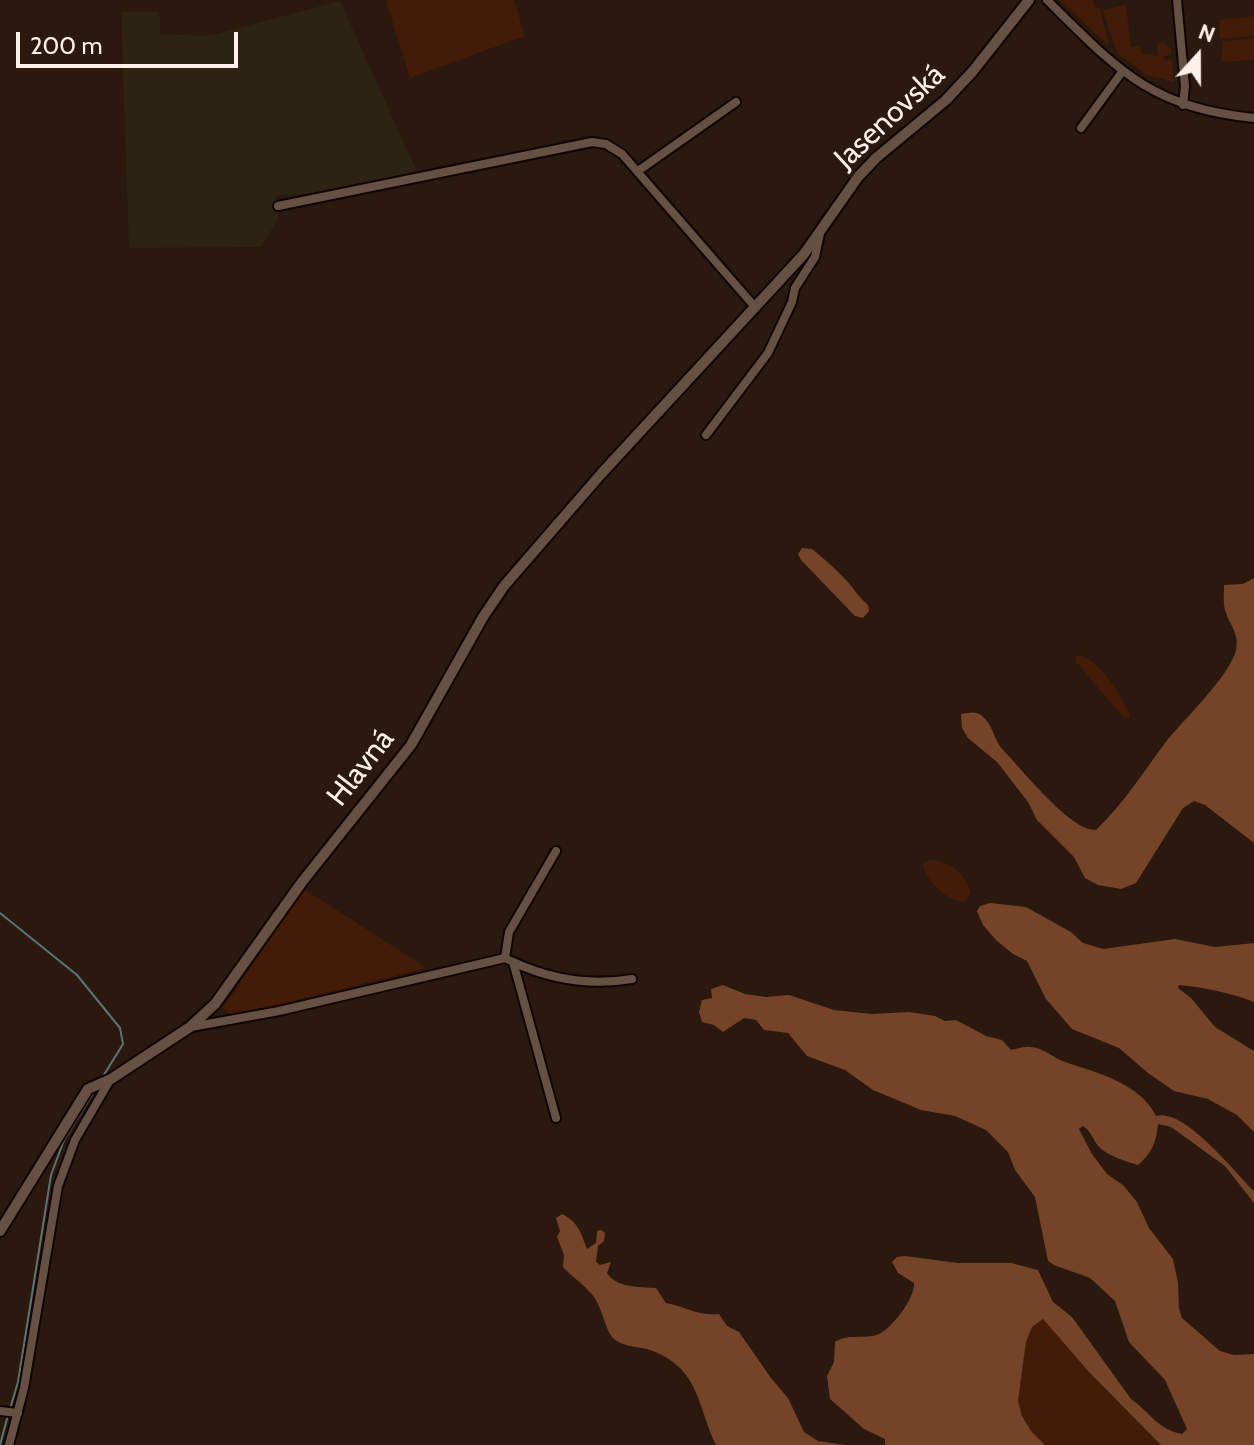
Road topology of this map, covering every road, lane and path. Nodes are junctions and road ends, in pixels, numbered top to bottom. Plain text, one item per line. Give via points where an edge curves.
1 (1029, 0) edge
2 (1047, 0) edge
3 (1177, 0) edge
4 (1122, 72) junction
5 (736, 102) dead end
6 (1183, 105) junction
7 (1254, 118) edge
8 (1081, 128) dead end
9 (638, 171) junction
10 (278, 206) dead end
11 (821, 230) junction
12 (755, 307) junction
13 (747, 316) joint
14 (706, 435) dead end
15 (556, 851) dead end
16 (509, 960) junction
17 (632, 979) dead end
18 (215, 1004) junction
19 (219, 1024) junction
20 (190, 1027) junction
21 (108, 1080) junction
22 (556, 1118) dead end
23 (0, 1231) edge
24 (10, 1412) edge
25 (9, 1445) edge

1 - 11 street, Jasenovská via 946,100 867,167
2 - 4 street
3 - 6 street
4 - 6 street
4 - 8 street
5 - 9 street
6 - 7 street
9 - 10 street via 622,154 592,142
9 - 12 street
11 - 12 street, Jasenovská
11 - 14 street via 815,257 795,288 768,353
12 - 13 street, Jasenovská
13 - 18 street, Hlavná via 504,586 411,745 302,882
15 - 16 street via 509,932
16 - 17 street via 538,974 574,981
16 - 19 street
16 - 22 street
18 - 19 street via 212,1015
18 - 20 street, Hlavná
19 - 20 street
20 - 21 street, Hlavná
21 - 23 street, Hlavná via 81,1097
21 - 24 street via 75,1140 58,1186
24 - 25 street

